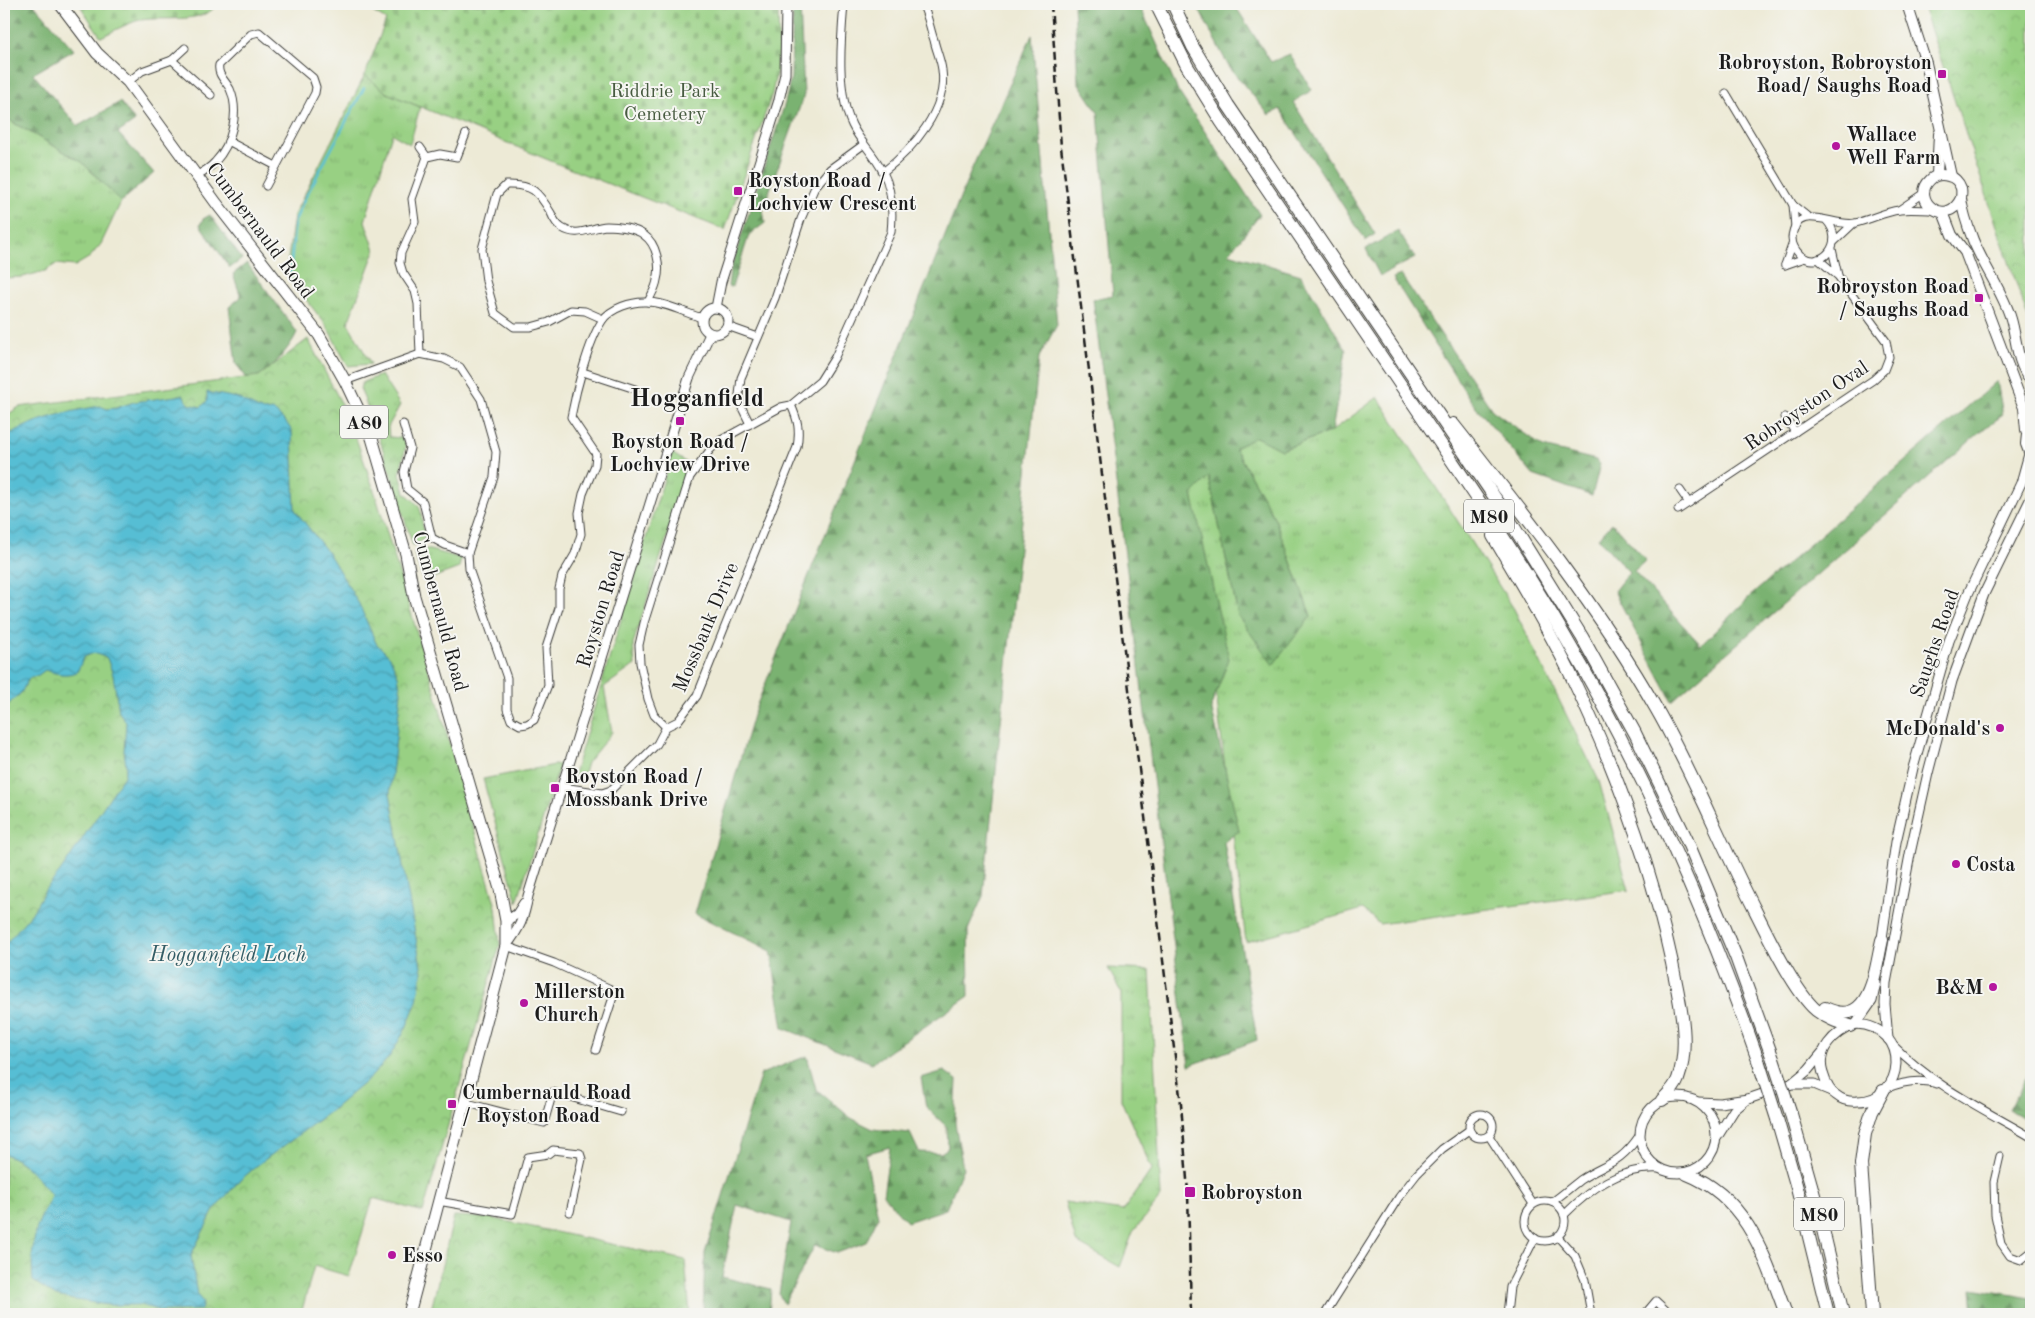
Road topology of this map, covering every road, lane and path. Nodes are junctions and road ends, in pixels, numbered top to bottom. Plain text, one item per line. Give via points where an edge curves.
1 (60, 4) edge
2 (786, 4) edge
3 (844, 4) edge
4 (922, 4) edge
5 (1156, 4) edge
6 (1173, 4) edge
7 (1907, 4) edge
8 (185, 48) dead end
9 (172, 60) junction
10 (128, 82) junction
11 (1726, 93) dead end
12 (211, 95) dead end
13 (1939, 118) junction
14 (466, 134) dead end
15 (228, 141) junction
16 (863, 145) junction
17 (420, 147) dead end
18 (427, 157) junction
19 (276, 166) junction
20 (883, 172) junction
21 (1937, 175) junction
22 (196, 176) junction
23 (1951, 176) junction
24 (266, 186) dead end
25 (1924, 193) junction
26 (1961, 198) junction
27 (1793, 205) junction
28 (1899, 210) junction
29 (1939, 211) junction
30 (1808, 217) junction
31 (1826, 220) junction
32 (1853, 224) junction
33 (1795, 227) junction
34 (1835, 241) junction
35 (1792, 245) junction
36 (1832, 249) junction
37 (1806, 258) junction
38 (1818, 259) junction
39 (1838, 276) junction
40 (648, 302) junction
41 (716, 308) junction
42 (702, 318) junction
43 (603, 319) junction
44 (727, 326) junction
45 (710, 334) junction
46 (758, 337) junction
47 (1390, 344) junction
48 (420, 354) junction
49 (583, 372) junction
50 (2031, 380) edge
51 (345, 381) junction
52 (635, 389) dead end
53 (791, 405) junction
54 (1416, 408) junction
55 (1784, 417) dead end
56 (2031, 417) edge
57 (403, 424) dead end
58 (750, 424) junction
59 (2026, 430) junction
60 (1796, 432) junction
61 (2030, 456) edge
62 (1680, 490) dead end
63 (2031, 498) edge
64 (1689, 503) junction
65 (1678, 510) dead end
66 (468, 553) junction
67 (666, 727) junction
68 (563, 787) junction
69 (528, 896) junction
70 (506, 921) junction
71 (1882, 940) junction
72 (506, 946) junction
73 (1800, 990) junction
74 (1853, 1025) junction
75 (1890, 1041) junction
76 (596, 1050) dead end
77 (1824, 1050) junction
78 (1791, 1084) junction
79 (1942, 1085) junction
80 (1884, 1090) junction
81 (1831, 1091) junction
82 (1748, 1099) junction
83 (1662, 1100) junction
84 (464, 1102) junction
85 (1698, 1102) junction
86 (621, 1112) dead end
87 (1469, 1130) junction
88 (1489, 1136) junction
89 (1639, 1136) junction
90 (2031, 1137) edge
91 (1716, 1139) junction
92 (2000, 1156) dead end
93 (1659, 1169) junction
94 (1687, 1174) junction
95 (438, 1200) junction
96 (1552, 1202) junction
97 (1533, 1204) junction
98 (570, 1212) dead end
99 (1564, 1214) junction
100 (1557, 1236) junction
101 (1535, 1238) junction
102 (2031, 1252) edge
103 (409, 1314) edge
104 (1325, 1314) edge
105 (1508, 1314) edge
106 (1591, 1314) edge
107 (1645, 1314) edge
108 (1670, 1314) edge
109 (1786, 1314) edge
110 (1828, 1314) edge
111 (1843, 1314) edge
112 (1872, 1314) edge

1 - 10 main road, Cumbernauld Road / A80 via 97,53
2 - 41 street via 786,58 781,92 720,282
3 - 16 street via 840,55 844,94 851,123
4 - 20 street via 942,71 942,92 918,140
5 - 54 highway, M80 via 1187,66 1221,121
6 - 47 highway, M80 via 1193,47 1228,105
7 - 13 main road
8 - 9 street
9 - 10 street via 142,71
9 - 12 street
10 - 22 main road, Cumbernauld Road / A80
11 - 27 street
13 - 21 main road
13 - 23 main road
14 - 18 street via 457,157 440,154
15 - 19 street
15 - 19 street via 235,109 219,65 251,34 259,32 313,78 316,87
15 - 22 street via 216,161
16 - 20 street
16 - 46 street via 830,169 815,187
17 - 18 street
18 - 48 street via 412,199 415,222 400,263 418,304
19 - 24 street
20 - 53 street via 893,210 891,232 835,357 820,380
21 - 23 main road
21 - 25 main road via 1927,184
22 - 51 main road, Cumbernauld Road / A80 via 319,335
23 - 26 main road via 1961,187
25 - 28 street
25 - 29 main road via 1929,206
26 - 29 main road via 1954,208
26 - 50 main road via 1966,223 2011,317 2021,364
27 - 30 street
27 - 33 street
28 - 29 street
28 - 32 street
29 - 59 main road via 1965,252 2024,408
30 - 31 street
30 - 33 street
31 - 32 street
31 - 34 street via 1834,230
32 - 34 street
33 - 35 street
34 - 36 street
35 - 37 street
35 - 37 street via 1785,265
36 - 38 street
36 - 39 street
37 - 38 street
38 - 39 street
39 - 60 street, Robroyston Oval via 1886,341 1889,357 1884,370 1873,380
40 - 42 street
40 - 43 street via 631,303
40 - 43 street via 657,281 659,263 656,250 645,235 606,226 576,233 561,228 540,194 524,186 506,185 497,194 482,249 495,313 514,327 549,322 571,310 585,311
41 - 42 street
41 - 44 street via 726,316
42 - 45 street via 704,328
43 - 49 street
44 - 45 street via 719,334
44 - 46 street
45 - 68 street, Royston Road via 689,378
46 - 58 street via 741,378 739,395
47 - 73 highway via 1550,549 1622,651 1671,734 1745,891
47 - 111 highway, M80, bridge via 1532,555 1582,637 1635,733 1708,887 1791,1114
48 - 51 street
48 - 66 street via 444,359 460,367 481,399 496,452 494,477
49 - 52 street
49 - 66 street via 571,416 596,454 595,465 583,494 581,534 575,554 562,576 559,608 546,648 548,685 534,720 527,724 520,725 511,720 507,709 508,678 469,569
51 - 70 main road, Cumbernauld Road / A80 via 372,438 393,506 414,596 500,889
53 - 58 street
53 - 67 street, Mossbank Drive via 798,420 797,447 697,696 678,722
54 - 83 highway via 1557,647 1624,800 1661,919 1682,1019 1678,1078 1672,1091
54 - 110 highway, M80, bridge via 1522,566 1564,636 1621,738 1690,883 1730,982 1777,1119 1798,1188
55 - 60 street
56 - 59 main road
57 - 66 street via 410,448 404,472 407,489 423,502 432,538
58 - 67 street via 721,440 690,478 644,623 639,645 640,663 654,715
59 - 61 main road
60 - 64 street, Robroyston Oval
61 - 71 street, Saughs Road via 1949,641 1900,823
62 - 64 street
63 - 75 street, Saughs Road via 1984,594 1947,699 1911,849 1886,984
64 - 65 street, Robroyston Oval
67 - 68 street, Mossbank Drive via 656,744 612,790 602,794
68 - 69 street, Royston Road
69 - 70 street, Royston Road via 517,914
69 - 72 street, Royston Road via 521,925
70 - 72 main road, Cumbernauld Road / A80
71 - 73 highway via 1870,992 1861,1006 1836,1012
71 - 74 street, Saughs Road via 1875,995
72 - 76 street via 554,963 615,991
72 - 84 main road, Cumbernauld Road / A80
73 - 74 highway via 1821,1013
74 - 75 street via 1870,1026
74 - 77 street via 1833,1037
75 - 79 street
75 - 80 street via 1897,1057 1896,1069
77 - 78 street
77 - 81 street via 1821,1067
78 - 81 street via 1814,1084
78 - 82 street
79 - 80 street via 1908,1081
79 - 90 street
80 - 81 street via 1862,1102 1848,1101
80 - 112 highway via 1872,1112 1860,1164
82 - 85 street
82 - 91 street via 1727,1119
83 - 85 street via 1686,1097
83 - 89 street via 1645,1115
84 - 86 street via 544,1123 553,1092
84 - 95 main road, Cumbernauld Road / A80
85 - 91 street via 1713,1118
87 - 88 street via 1477,1138
87 - 88 street via 1475,1116 1487,1115 1493,1125
87 - 104 street via 1442,1149 1399,1197
88 - 97 street
89 - 93 street via 1645,1155
89 - 96 street via 1624,1156 1581,1180
91 - 94 street via 1708,1160
92 - 102 street via 1994,1182 1995,1215 2002,1243 2010,1256 2021,1260
93 - 94 street
93 - 99 street via 1646,1168 1614,1177
94 - 109 highway via 1720,1194 1752,1231
95 - 98 street via 512,1214 528,1157 548,1154 553,1150 580,1153 582,1159
95 - 103 main road, Cumbernauld Road / A80
96 - 97 street
96 - 99 street
97 - 101 street via 1524,1222
99 - 100 street via 1563,1228
100 - 101 street via 1548,1240
100 - 106 street via 1576,1256 1585,1280
101 - 105 street via 1510,1287
107 - 108 street via 1656,1301

